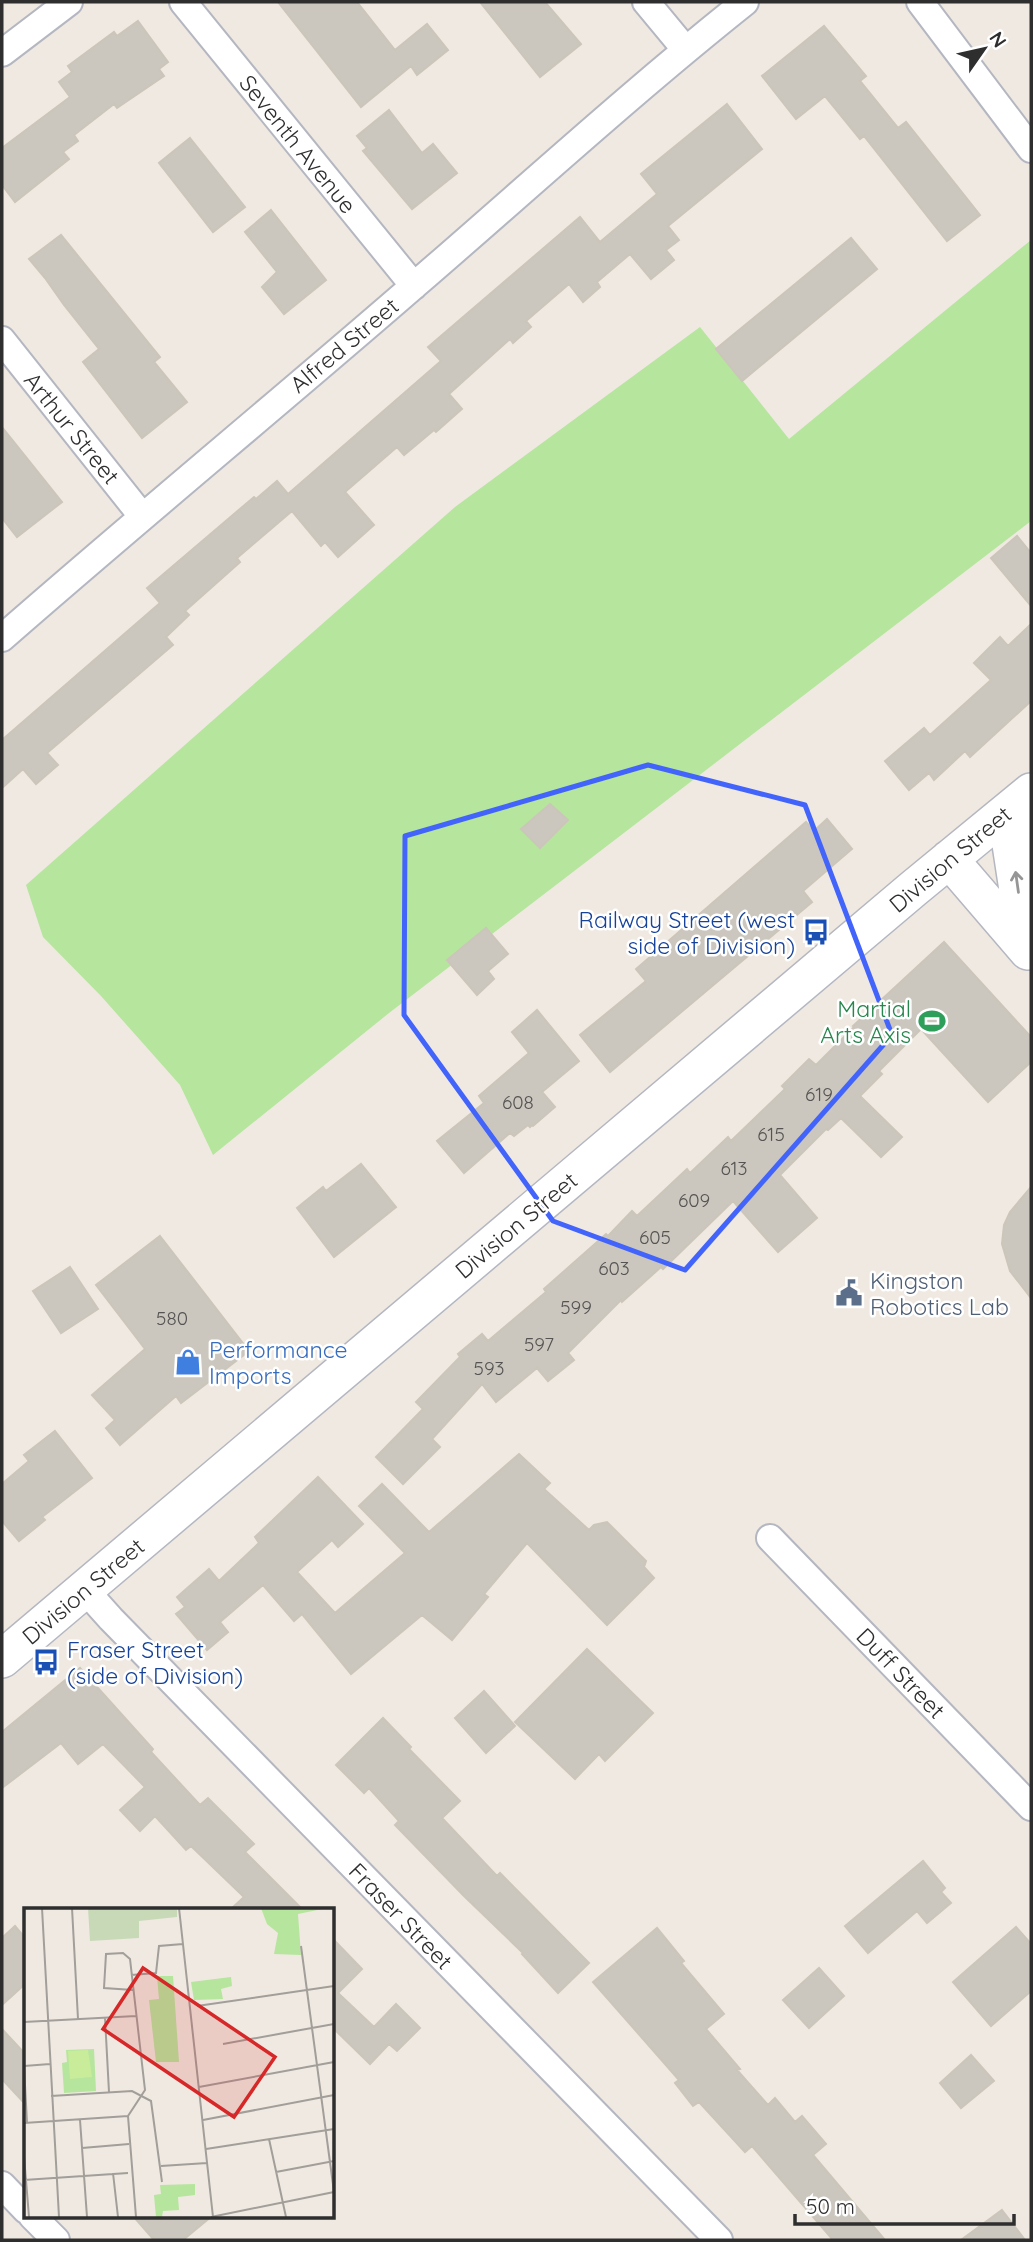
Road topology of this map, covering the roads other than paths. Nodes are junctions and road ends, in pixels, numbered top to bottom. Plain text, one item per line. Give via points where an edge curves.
1 (69, 2) edge
2 (183, 2) edge
3 (646, 2) edge
4 (745, 2) edge
5 (920, 2) edge
6 (685, 49) junction
7 (2, 53) edge
8 (1031, 149) edge
9 (414, 286) junction
10 (2, 340) edge
11 (142, 516) junction
12 (2, 638) edge
13 (1031, 792) edge
14 (1031, 799) edge
15 (949, 859) junction
16 (1029, 952) edge
17 (770, 1538) dead end
18 (85, 1590) junction
19 (2, 1659) edge
20 (1031, 1807) edge
21 (2, 2185) edge
22 (24, 2208) edge
23 (34, 2218) edge
24 (56, 2240) edge
25 (719, 2240) edge

1 - 7 street
2 - 9 street, Seventh Avenue
3 - 6 street
4 - 6 street, Alfred Street
5 - 8 street
6 - 9 street, Alfred Street
9 - 11 street, Alfred Street
10 - 11 street, Arthur Street
11 - 12 street, Alfred Street
13 - 15 main road, Division Street
16 -> 14 main road via 1011,844
15 - 16 main road
15 - 18 main road, Division Street
17 - 20 street, Duff Street
18 - 19 main road, Division Street
18 - 25 street, Fraser Street
21 - 22 street
23 - 24 street

